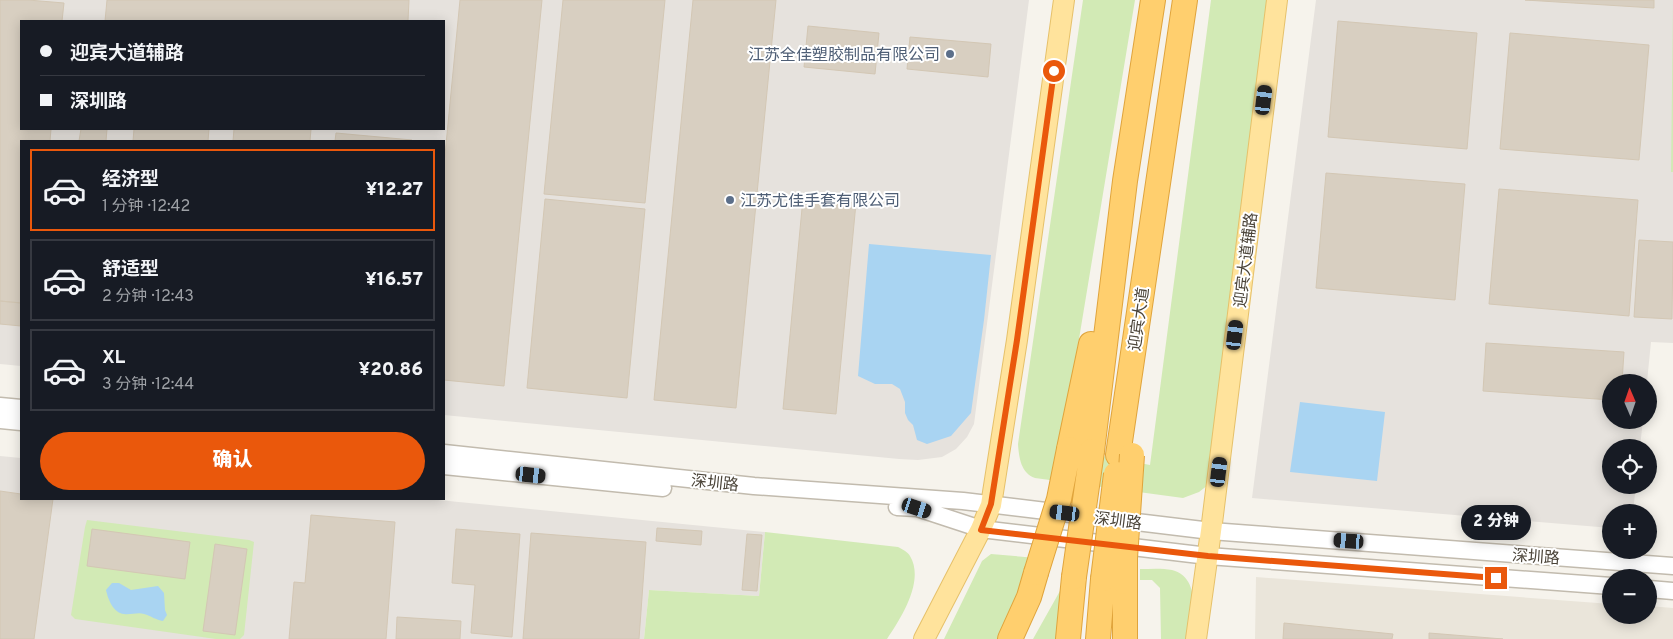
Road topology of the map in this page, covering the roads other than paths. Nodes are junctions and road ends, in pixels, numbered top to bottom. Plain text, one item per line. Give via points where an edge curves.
1 (1064, 0) edge
2 (1153, 0) edge
3 (1185, 0) edge
4 (1276, 0) edge
5 (0, 406) edge
6 (20, 408) edge
7 (0, 420) edge
8 (20, 422) edge
9 (1081, 450) junction
10 (445, 453) edge
11 (445, 466) edge
12 (991, 504) junction
13 (981, 530) junction
14 (1211, 531) junction
15 (1208, 556) junction
16 (1673, 566) edge
17 (1114, 581) junction
18 (1602, 585) edge
19 (1657, 590) edge
20 (1673, 591) edge
21 (924, 639) edge
22 (1010, 639) edge
23 (1068, 639) edge
24 (1098, 639) edge
25 (1125, 639) edge
26 (1196, 639) edge

1 - 12 main road
2 - 9 highway
3 - 17 highway, 迎宾大道, bridge via 1155,204 1125,455
4 - 14 main road, 迎宾大道辅路
5 - 6 street
7 - 8 street
9 - 22 highway, bridge via 1059,499 1029,597
9 - 23 highway, bridge
10 - 12 street, 深圳路 via 754,486
11 - 13 street, 深圳路 via 753,496 917,508
12 - 13 main road
12 - 14 street, 深圳路
13 - 15 street, 深圳路
13 - 21 main road
14 - 15 main road, 迎宾大道辅路
14 - 16 street, 深圳路
15 - 18 street, 深圳路
15 - 26 main road, 迎宾大道辅路
17 - 24 highway, 迎宾大道
17 - 25 highway
19 - 20 street

